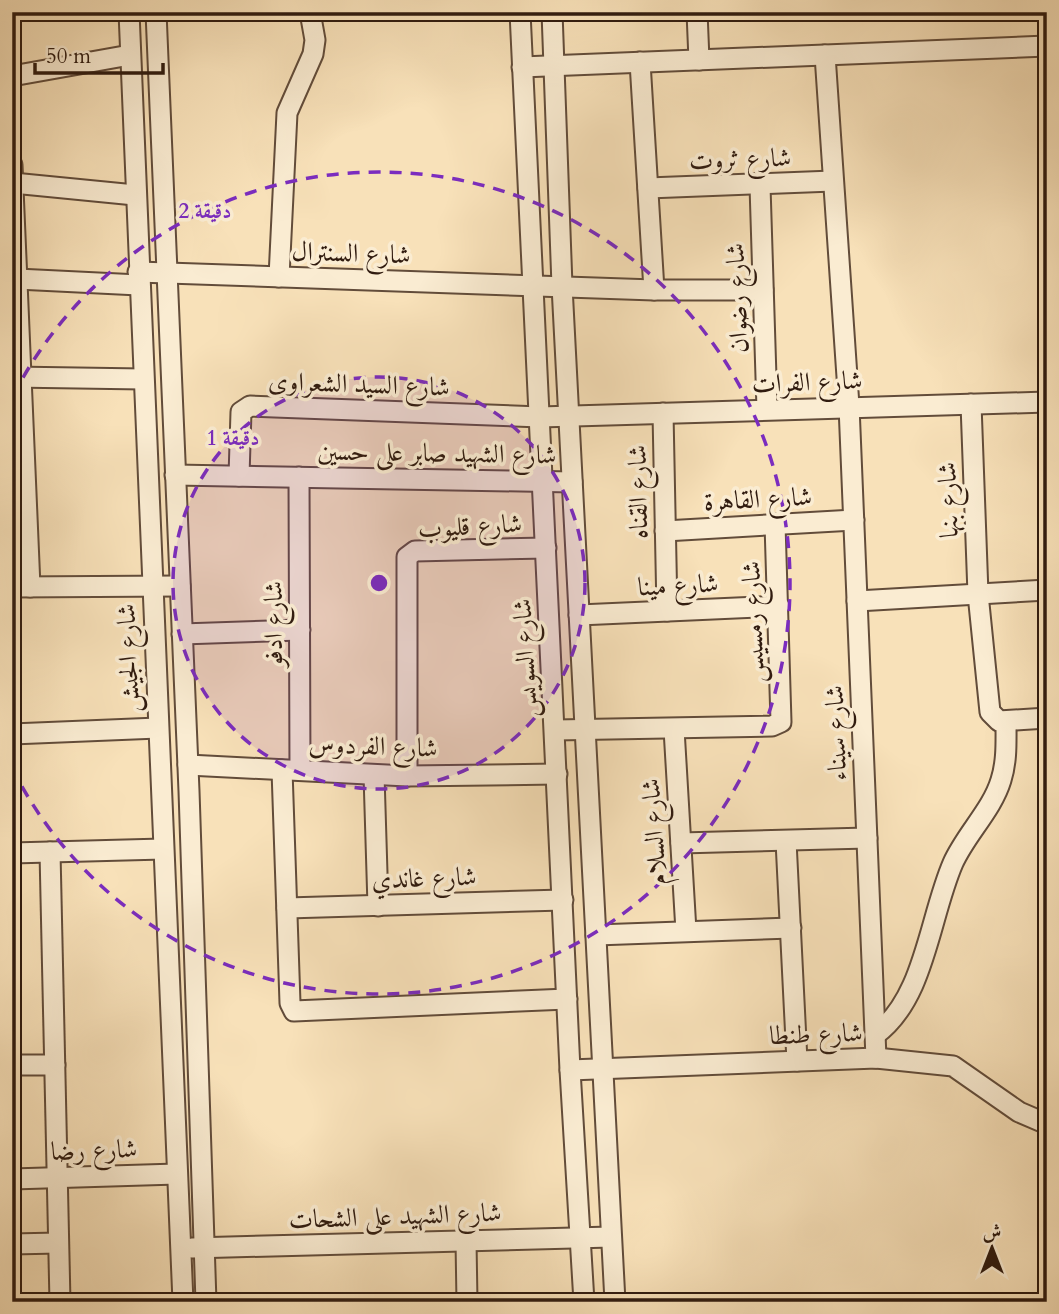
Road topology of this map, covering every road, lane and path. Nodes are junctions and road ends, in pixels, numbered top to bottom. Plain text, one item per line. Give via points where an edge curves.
1 (130, 12) edge
2 (156, 12) edge
3 (310, 12) edge
4 (520, 12) edge
5 (552, 12) edge
6 (697, 12) edge
7 (1047, 46) edge
8 (130, 55) junction
9 (825, 55) junction
10 (699, 60) junction
11 (640, 62) junction
12 (555, 66) junction
13 (522, 67) junction
14 (12, 76) edge
15 (12, 166) edge
16 (833, 181) junction
17 (13, 183) edge
18 (760, 186) junction
19 (648, 188) junction
20 (135, 195) junction
21 (167, 273) junction
22 (279, 277) junction
23 (17, 279) junction
24 (139, 279) junction
25 (534, 286) junction
26 (562, 286) junction
27 (654, 290) junction
28 (763, 290) junction
29 (17, 377) edge
30 (143, 379) junction
31 (1047, 402) edge
32 (971, 404) junction
33 (849, 407) junction
34 (767, 409) junction
35 (663, 413) junction
36 (569, 416) junction
37 (540, 417) junction
38 (19, 475) edge
39 (175, 475) junction
40 (239, 476) junction
41 (299, 477) junction
42 (543, 481) junction
43 (572, 482) junction
44 (854, 520) junction
45 (775, 524) junction
46 (665, 531) junction
47 (546, 548) junction
48 (152, 586) junction
49 (180, 586) junction
50 (21, 587) edge
51 (1047, 590) edge
52 (978, 594) junction
53 (857, 601) junction
54 (779, 606) junction
55 (667, 611) junction
56 (579, 615) junction
57 (300, 630) junction
58 (183, 634) junction
59 (1047, 718) edge
60 (1006, 722) junction
61 (158, 728) junction
62 (674, 729) junction
63 (555, 730) junction
64 (585, 730) junction
65 (12, 734) edge
66 (188, 765) junction
67 (291, 770) junction
68 (557, 774) junction
69 (374, 775) junction
70 (407, 776) junction
71 (189, 791) junction
72 (160, 792) junction
73 (867, 838) junction
74 (786, 841) junction
75 (681, 843) junction
76 (163, 849) junction
77 (50, 852) junction
78 (12, 853) edge
79 (563, 900) junction
80 (378, 905) junction
81 (286, 908) junction
82 (791, 928) junction
83 (686, 932) junction
84 (596, 935) junction
85 (567, 999) junction
86 (876, 1035) junction
87 (876, 1058) junction
88 (797, 1061) junction
89 (12, 1065) edge
90 (55, 1065) junction
91 (603, 1069) junction
92 (570, 1070) junction
93 (1047, 1124) edge
94 (177, 1174) junction
95 (57, 1178) junction
96 (12, 1179) edge
97 (580, 1237) junction
98 (611, 1237) junction
99 (466, 1241) junction
100 (58, 1243) junction
101 (12, 1244) edge
102 (181, 1248) junction
103 (204, 1248) junction
104 (60, 1302) edge
105 (183, 1302) edge
106 (206, 1302) edge
107 (467, 1302) edge
108 (584, 1302) edge
109 (615, 1302) edge

1 - 8 street, شارع الجيش
2 - 21 street, شارع الجيش
3 - 22 street via 313,54 287,113
4 - 13 street, شارع السويس
5 - 12 street
6 - 10 street
7 - 9 street
8 - 14 street
8 - 20 street, شارع الجيش
9 - 10 street
9 - 16 street, شارع سيناء
10 - 11 street
11 - 12 street
11 - 19 street
12 - 13 street
12 - 26 street
13 - 25 street, شارع السويس
15 - 17 street
16 - 18 street, شارع ثروت
16 - 33 street, شارع سيناء
17 - 20 street
17 - 23 street
18 - 19 street, شارع ثروت
18 - 28 street, شارع رضوان
19 - 27 street
20 - 24 street, شارع الجيش
21 - 22 street, شارع السنترال
21 - 24 street, شارع السنترال
21 - 39 street, شارع الجيش
22 - 25 street, شارع السنترال
23 - 24 street, شارع السنترال
23 - 29 street
24 - 30 street, شارع الجيش
25 - 26 street, شارع السنترال
25 - 37 street, شارع السويس
26 - 27 street, شارع السنترال
26 - 36 street
27 - 28 street, شارع السنترال
28 - 34 street, شارع رضوان
29 - 30 street
29 - 38 street
30 - 48 street, شارع الجيش
31 - 32 street, شارع الفرات
32 - 33 street, شارع الفرات
32 - 52 street, شارع بنها
33 - 34 street, شارع الفرات
33 - 44 street, شارع سيناء
34 - 35 street, شارع الفرات
35 - 36 street, شارع الفرات
35 - 46 street, شارع القناه
36 - 37 street, شارع الفرات
36 - 43 street
37 - 40 street, شارع السيد الشعراوى via 246,407 241,416
37 - 42 street, شارع السويس
38 - 50 street
39 - 40 street, شارع الشهيد صابر على حسين
39 - 49 street, شارع الجيش
40 - 41 street, شارع الشهيد صابر على حسين
41 - 42 street, شارع الشهيد صابر على حسين
41 - 57 street, شارع ادفو
42 - 43 street, شارع الشهيد صابر على حسين
42 - 47 street, شارع السويس
43 - 56 street
44 - 45 street, شارع القاهرة
44 - 53 street, شارع سيناء
45 - 46 street, شارع القاهرة
45 - 54 street, شارع رمسيس
46 - 55 street, شارع القناه
47 - 63 street, شارع السويس
47 - 70 street, شارع قليوب via 408,554
48 - 49 street
48 - 50 street
48 - 61 street, شارع الجيش
49 - 58 street, شارع الجيش
51 - 52 street
52 - 53 street
52 - 60 street, شارع بنها via 990,712
53 - 73 street, شارع سيناء
54 - 55 street, شارع مينا
54 - 62 street, شارع رمسيس via 783,718 772,726
55 - 56 street, شارع مينا
56 - 64 street
57 - 58 street
57 - 67 street, شارع ادفو
58 - 66 street, شارع الجيش
59 - 60 street
60 - 86 street via 1006,756 996,793 953,863 909,996 890,1025
61 - 65 street
61 - 72 street, شارع الجيش
62 - 64 street
62 - 75 street, شارع السلام
63 - 64 street
63 - 68 street, شارع السويس
64 - 84 street
66 - 67 street, شارع الفردوس
66 - 71 street, شارع الجيش
67 - 69 street, شارع الفردوس
67 - 81 street, شارع ادفو
68 - 70 street, شارع الفردوس
68 - 79 street, شارع السويس
69 - 70 street, شارع الفردوس
69 - 80 street
71 - 72 street
71 - 103 street, شارع الجيش
72 - 76 street, شارع الجيش
73 - 74 street
73 - 86 street, شارع سيناء
74 - 75 street
74 - 82 street
75 - 83 street, شارع السلام
76 - 77 street
76 - 94 street, شارع الجيش
77 - 78 street
77 - 90 street
79 - 80 street, شارع غاندي
79 - 85 street, شارع السويس
80 - 81 street, شارع غاندي
81 - 85 street, شارع ادفو via 290,1003 297,1013
82 - 83 street
82 - 88 street
83 - 84 street
84 - 91 street
85 - 92 street, شارع السويس
86 - 87 street, شارع سيناء
87 - 88 street, شارع طنطا
87 - 93 street, شارع طنطا via 953,1066 1008,1105
88 - 91 street, شارع طنطا
89 - 90 street
90 - 95 street
91 - 92 street, شارع طنطا
91 - 98 street
92 - 97 street, شارع السويس
94 - 95 street, شارع رضا
94 - 102 street, شارع الجيش
95 - 96 street, شارع رضا
95 - 100 street
97 - 98 street, شارع الشهيد على الشحات
97 - 99 street, شارع الشهيد على الشحات
97 - 108 street, شارع السويس
98 - 109 street
99 - 103 street, شارع الشهيد على الشحات
99 - 107 street
100 - 101 street
100 - 104 street
102 - 103 street, شارع الشهيد على الشحات
102 - 105 street, شارع الجيش
103 - 106 street, شارع الجيش

